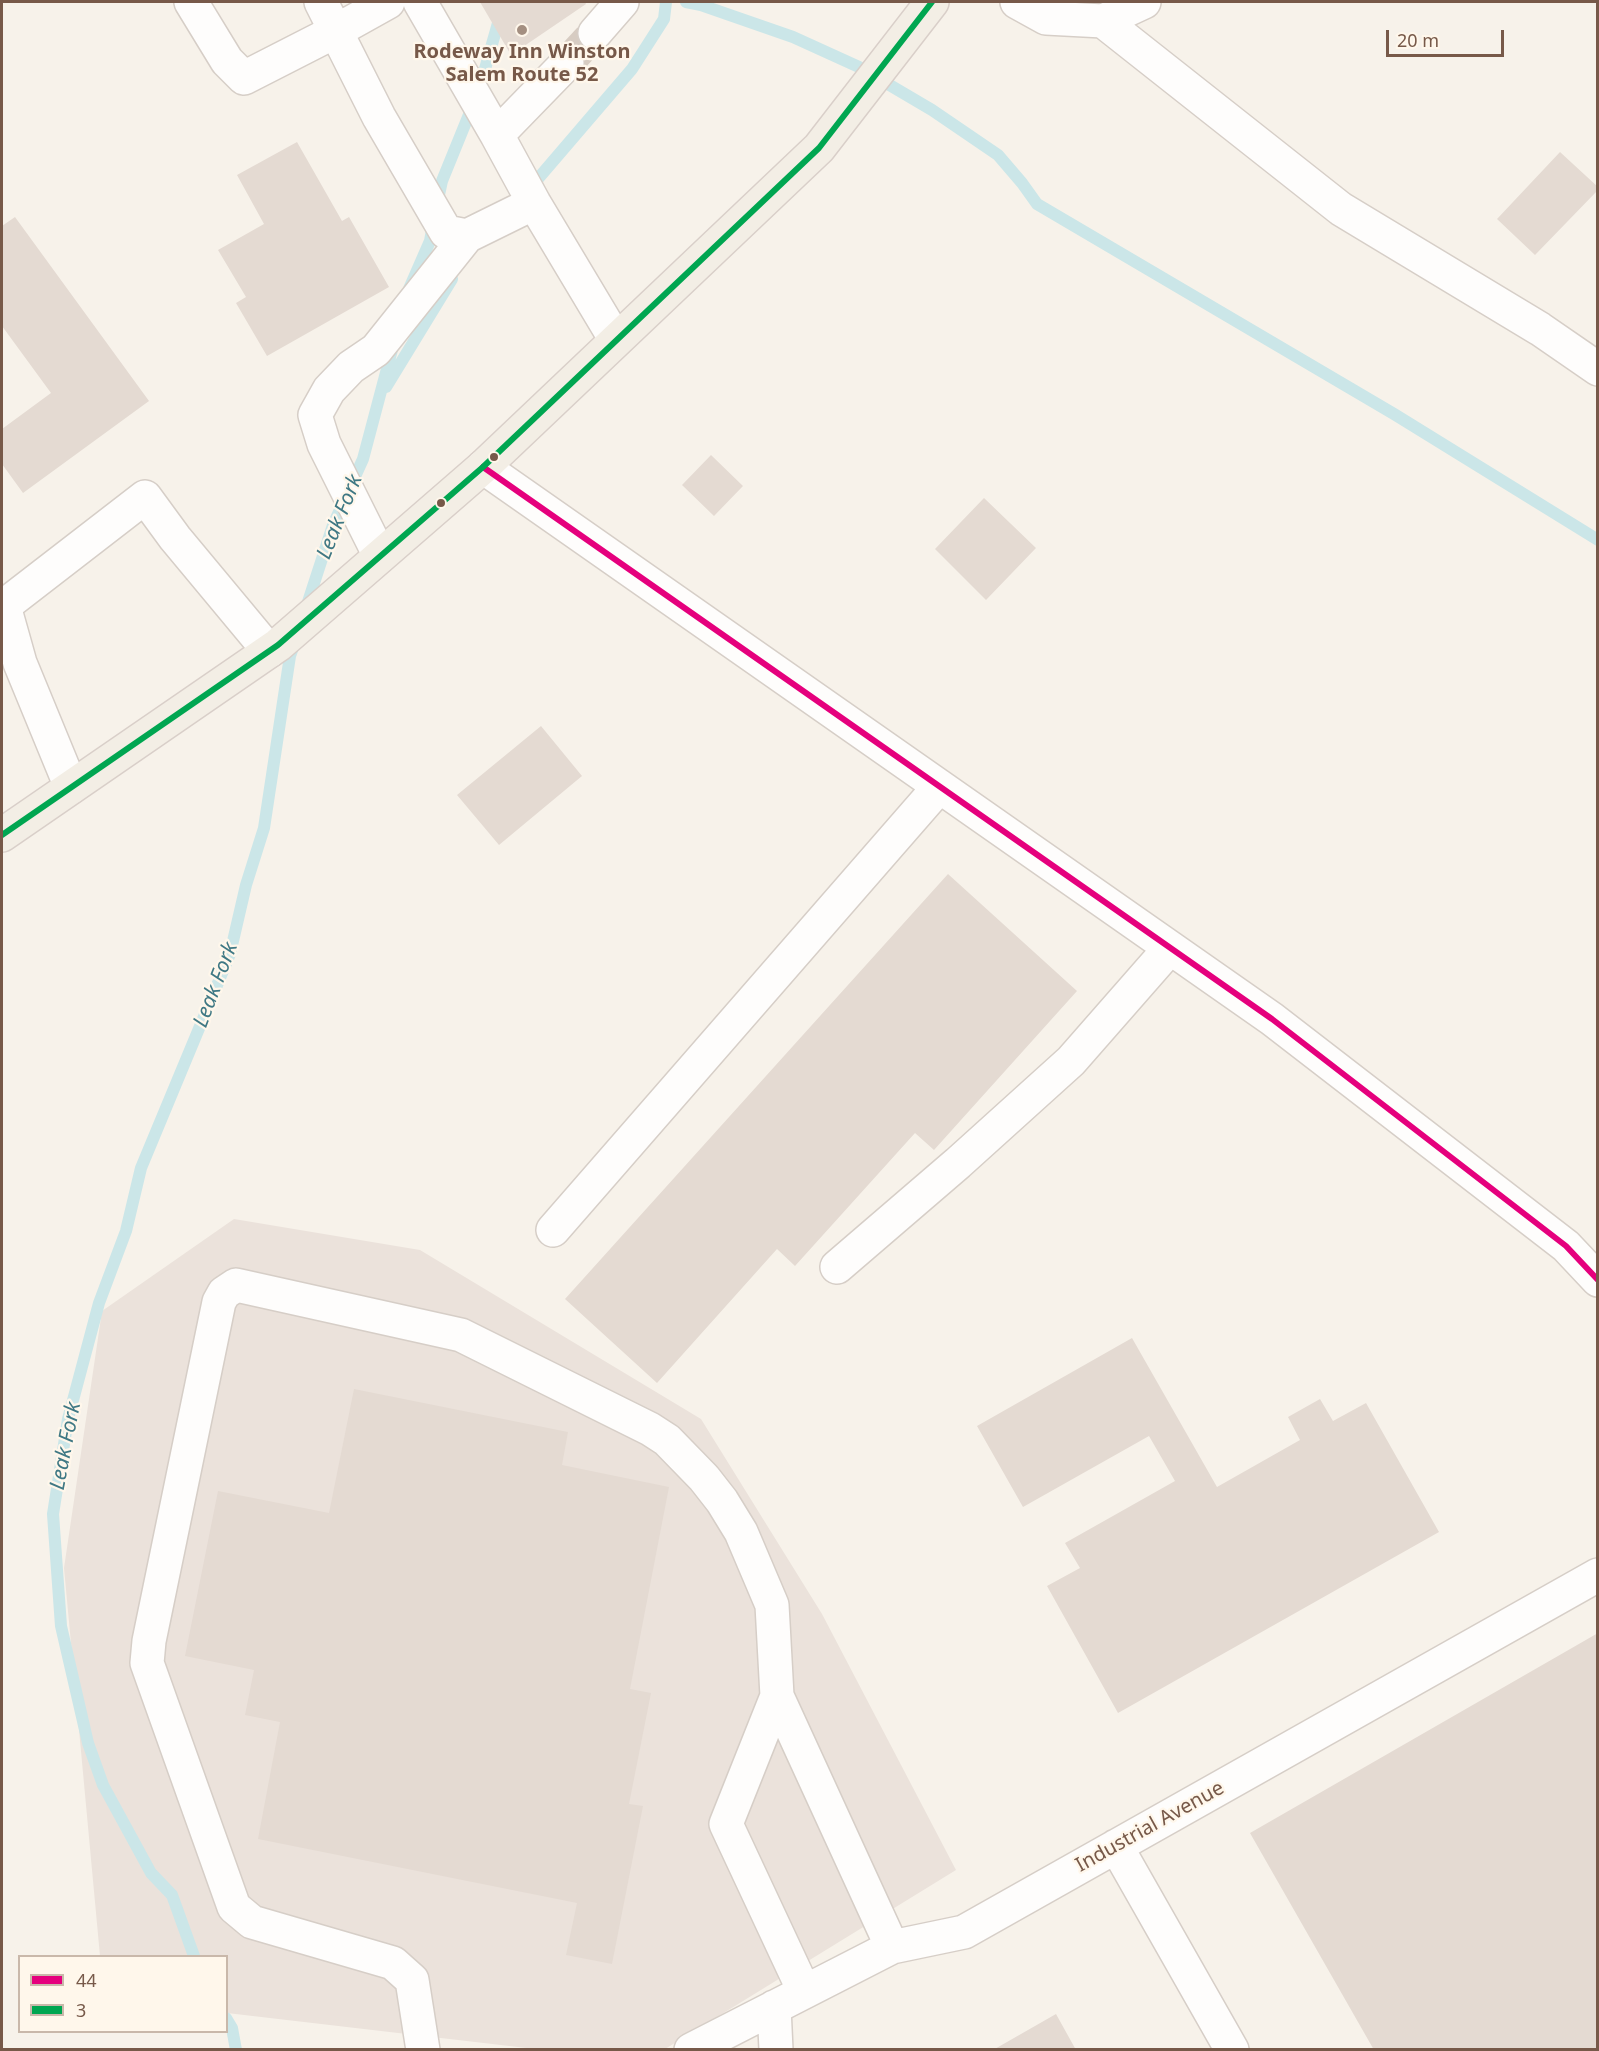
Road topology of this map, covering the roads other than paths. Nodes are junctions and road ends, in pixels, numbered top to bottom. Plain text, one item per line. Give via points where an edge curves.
1 (191, 2) edge
2 (321, 2) edge
3 (388, 2) edge
4 (420, 2) edge
5 (622, 2) edge
6 (1017, 2) edge
7 (1144, 2) edge
8 (927, 4) edge
9 (1103, 21) junction
10 (336, 31) junction
11 (595, 33) tunnel mouth
12 (567, 63) tunnel mouth
13 (496, 135) junction
14 (534, 203) junction
15 (467, 236) junction
16 (616, 340) junction
17 (1598, 369) edge
18 (483, 467) junction
19 (380, 556) junction
20 (269, 651) junction
21 (71, 787) junction
22 (939, 787) junction
23 (2, 835) edge
24 (1170, 948) junction
25 (553, 1230) dead end
26 (837, 1267) dead end
27 (1598, 1280) edge
28 (1598, 1575) edge
29 (777, 1696) junction
30 (1116, 1846) junction
31 (892, 1947) junction
32 (804, 1991) junction
33 (774, 2007) junction
34 (423, 2049) edge
35 (691, 2049) edge
36 (776, 2049) edge
37 (1232, 2049) edge

1 - 10 street via 227,61 244,78
2 - 10 street
3 - 10 street
4 - 13 street
5 - 11 street
6 - 9 street via 1046,18
7 - 9 street
8 - 16 main road via 819,148
9 - 17 street via 1341,209 1540,329
10 - 15 street via 379,117 446,232
12 - 13 street
13 - 14 street
14 - 15 street
14 - 16 street
15 - 19 street via 376,350 351,367 329,390 315,415 324,444
16 - 18 main road
18 - 19 main road
18 - 22 street
19 - 20 main road
20 - 21 main road
20 - 21 street via 145,497 4,606 20,663
21 - 23 main road
22 - 24 street
22 - 25 street
24 - 26 street via 1071,1060
24 - 27 street via 1272,1019 1566,1246
28 - 30 street, Industrial Avenue
29 - 31 street
29 - 32 street via 726,1824
29 - 34 street via 772,1605 741,1532 704,1478 667,1440 461,1335 236,1285 224,1293 219,1302 147,1663 234,1907 252,1922 393,1963 412,1980
30 - 31 street, Industrial Avenue via 964,1932
30 - 37 street
31 - 32 street, Industrial Avenue
32 - 33 street, Industrial Avenue
33 - 35 street, Industrial Avenue
33 - 36 street

